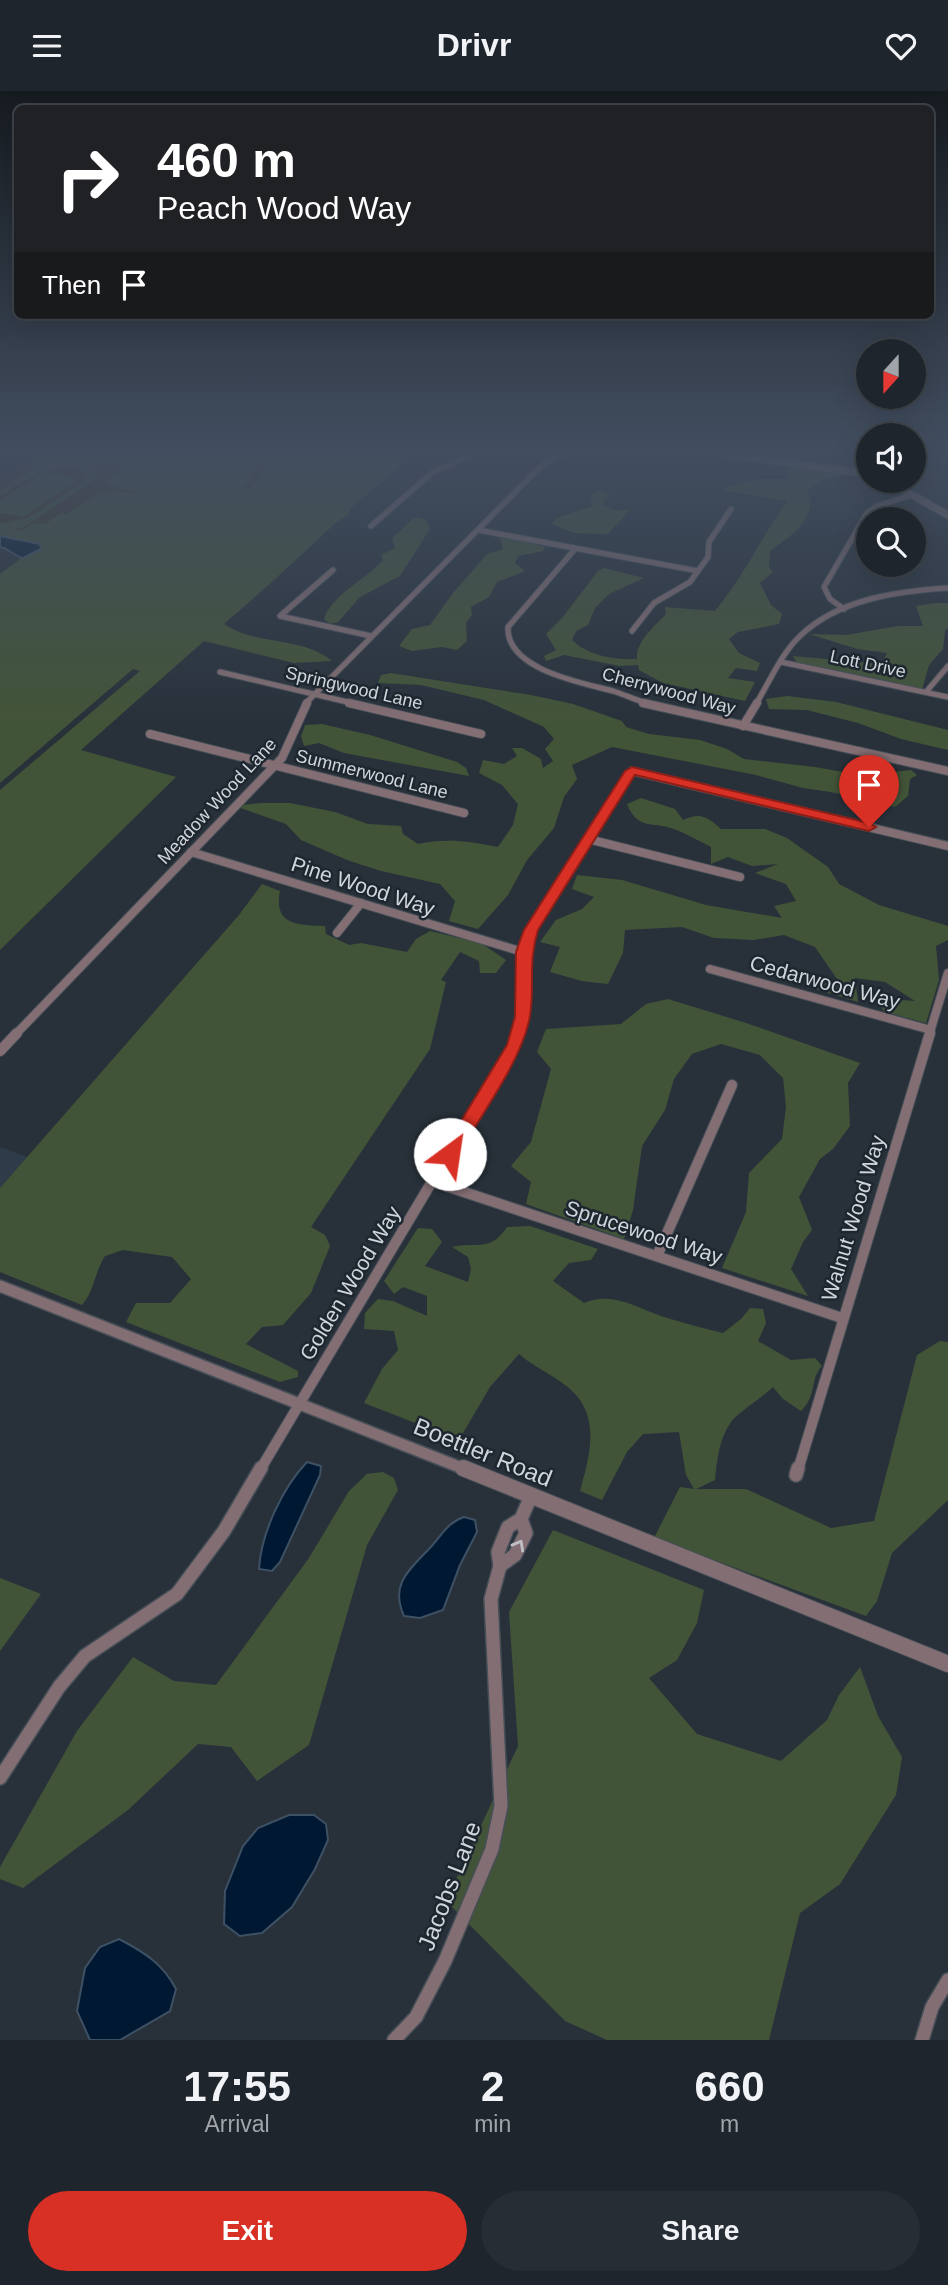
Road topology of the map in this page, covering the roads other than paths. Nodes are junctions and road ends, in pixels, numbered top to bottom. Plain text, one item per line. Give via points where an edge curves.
1 (465, 543) edge
2 (548, 543) edge
3 (709, 543) edge
4 (848, 543) edge
5 (575, 548) junction
6 (333, 570) dead end
7 (698, 571) junction
8 (948, 588) edge
9 (844, 609) junction
10 (632, 631) dead end
11 (371, 636) junction
12 (781, 662) junction
13 (948, 666) edge
14 (220, 672) dead end
15 (926, 692) junction
16 (314, 694) junction
17 (948, 697) edge
18 (743, 726) junction
19 (150, 734) dead end
20 (481, 734) dead end
21 (275, 766) junction
22 (948, 771) edge
23 (652, 775) joint
24 (464, 813) dead end
25 (588, 839) junction
26 (919, 839) joint
27 (948, 846) edge
28 (191, 852) junction
29 (740, 877) dead end
30 (361, 903) junction
31 (337, 933) dead end
32 (523, 952) junction
33 (710, 969) dead end
34 (948, 973) edge
35 (931, 1030) junction
36 (0, 1051) edge
37 (732, 1085) dead end
38 (434, 1182) junction
39 (657, 1257) junction
40 (0, 1286) edge
41 (842, 1318) junction
42 (300, 1403) junction
43 (796, 1475) dead end
44 (531, 1496) junction
45 (948, 1664) edge
46 (0, 1778) edge
47 (948, 1980) edge
48 (394, 2040) edge
49 (922, 2040) edge

1 - 11 street, Meadow Wood Lane
2 - 5 street
3 - 7 street via 708,557
4 - 9 street via 824,587 830,599
5 - 7 street
5 - 18 street, Cherrywood Way via 508,627 509,638 524,656 556,678
6 - 11 street via 280,616
7 - 10 street via 682,589 654,603
8 - 9 street via 892,594
9 - 12 street via 804,633
11 - 16 street, Meadow Wood Lane
12 - 15 street, Lott Drive
12 - 18 street
13 - 15 street
14 - 16 street, Springwood Lane
15 - 17 street, Lott Drive
16 - 20 street, Springwood Lane
16 - 21 street, Meadow Wood Lane
18 - 22 street, Cherrywood Way
19 - 21 street, Summerwood Lane
21 - 24 street, Summerwood Lane
21 - 28 street, Meadow Wood Lane
23 - 25 street, Golden Wood Way via 632,771
23 - 26 street
25 - 29 street
25 - 32 street, Golden Wood Way via 535,923
26 - 27 street
28 - 30 street, Pine Wood Way
28 - 36 street, Meadow Wood Lane
30 - 31 street
30 - 32 street, Pine Wood Way
32 - 38 street, Golden Wood Way via 522,1017 514,1045
33 - 35 street, Cedarwood Way
34 - 35 street, Walnut Wood Way
35 - 41 street, Walnut Wood Way
37 - 39 street
38 - 39 street, Sprucewood Way
38 - 42 street, Golden Wood Way
39 - 41 street, Sprucewood Way
40 - 42 street, Boettler Road
41 - 43 street, Walnut Wood Way
42 - 44 street, Boettler Road
42 - 46 street, Golden Wood Way via 198,1568 177,1594 85,1656 59,1687
44 - 45 street, Boettler Road
44 - 48 street, Jacobs Lane via 521,1519 526,1533 515,1555 500,1566 491,1599 501,1806 492,1849 445,1961 416,2017
47 - 49 street via 932,2007

